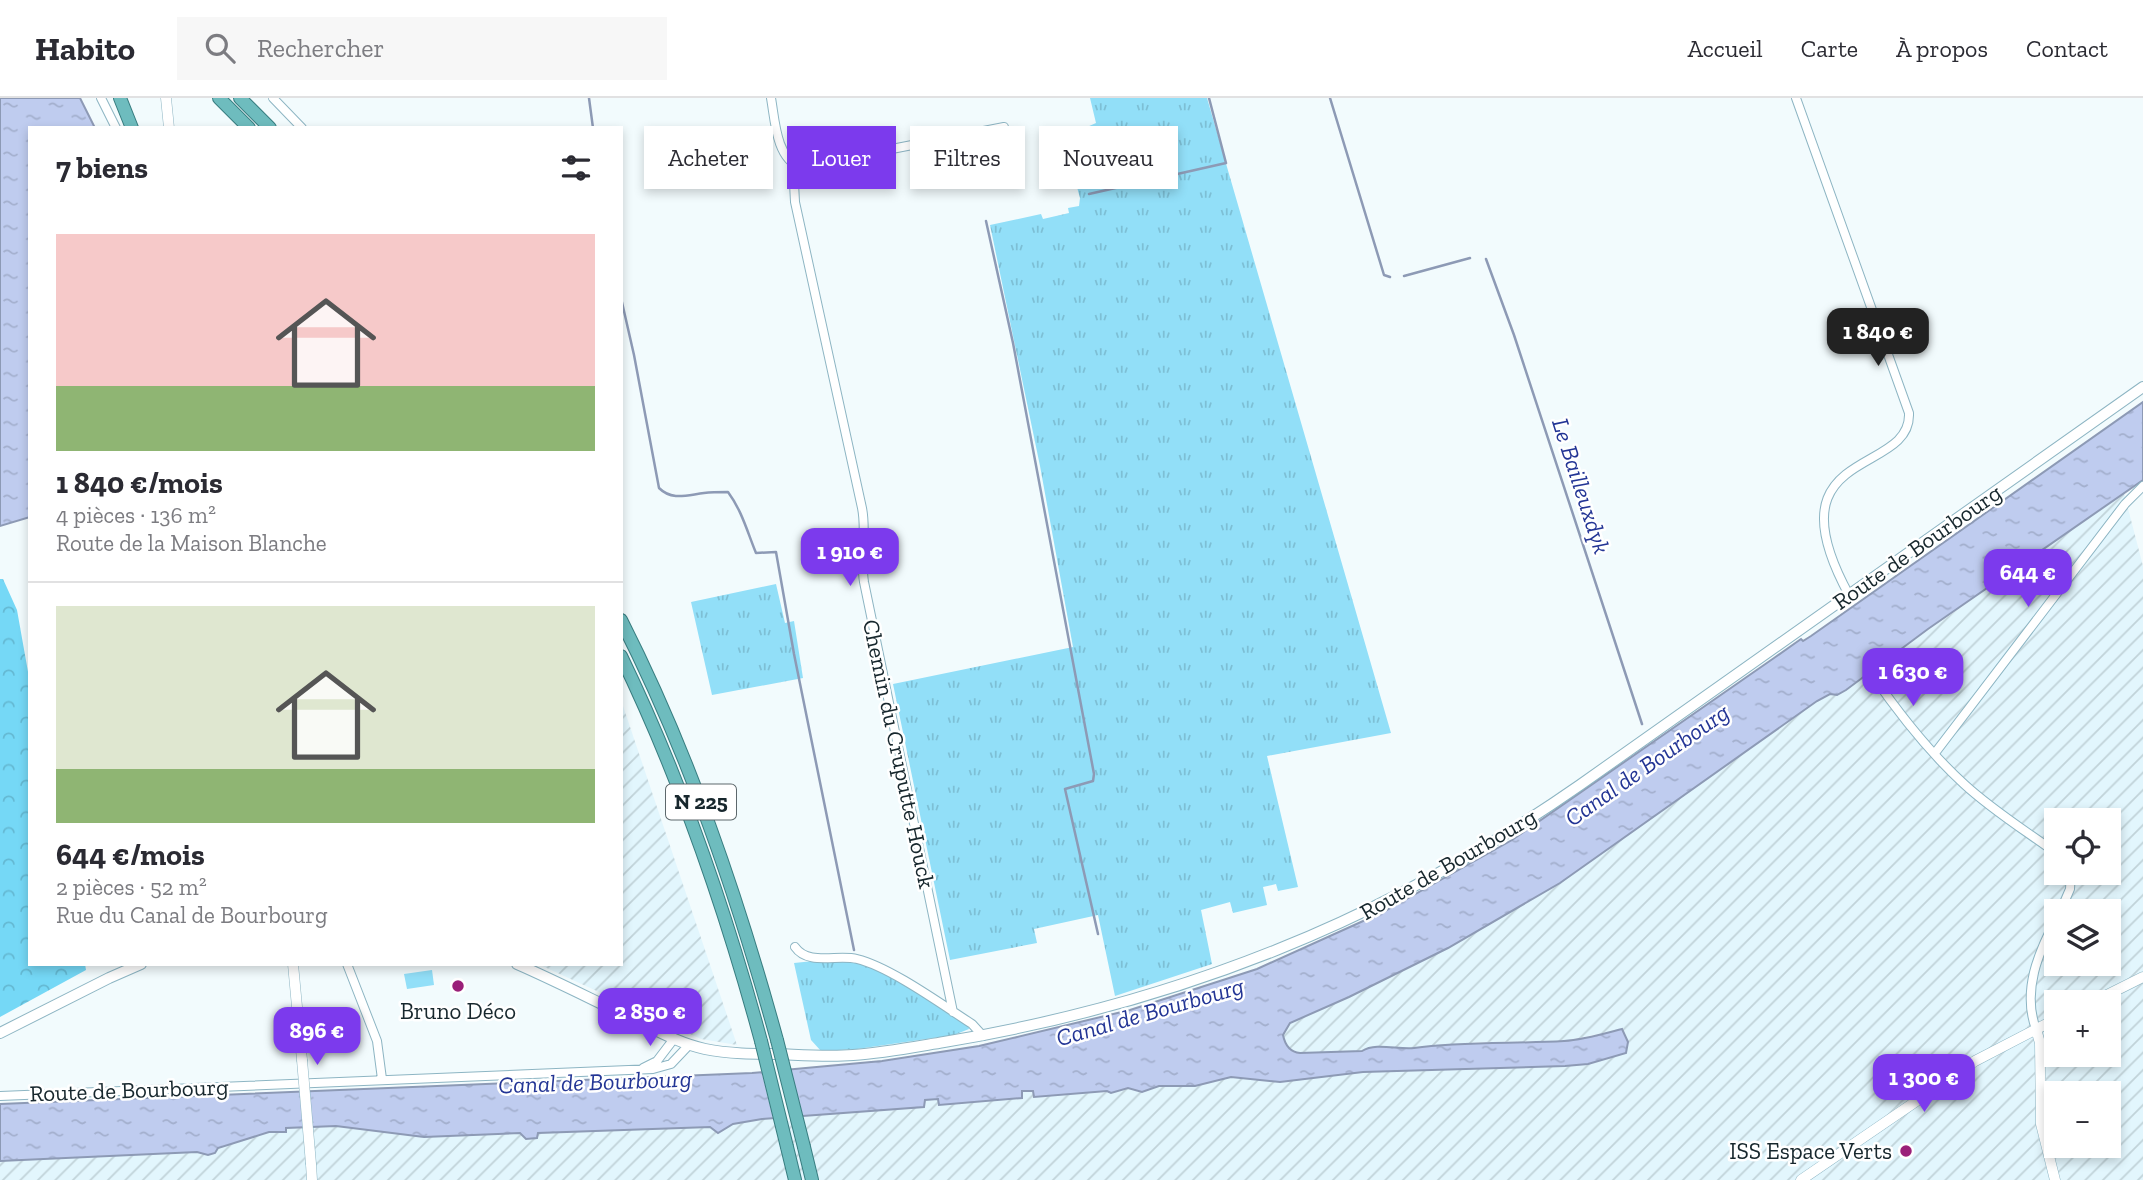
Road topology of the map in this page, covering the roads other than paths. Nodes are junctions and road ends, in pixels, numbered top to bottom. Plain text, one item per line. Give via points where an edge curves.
1 (101, 98) edge
2 (120, 98) edge
3 (166, 98) edge
4 (219, 98) edge
5 (240, 98) edge
6 (252, 98) edge
7 (273, 98) edge
8 (771, 98) edge
9 (1796, 98) edge
10 (115, 126) edge
11 (131, 126) edge
12 (164, 126) edge
13 (169, 126) edge
14 (247, 126) edge
15 (268, 126) edge
16 (276, 126) edge
17 (300, 126) edge
18 (787, 157) edge
19 (794, 189) edge
20 (2143, 387) edge
21 (2143, 486) edge
22 (1849, 595) junction
23 (623, 624) edge
24 (623, 660) edge
25 (1873, 676) dead end
26 (1935, 753) junction
27 (2044, 844) edge
28 (2044, 944) edge
29 (795, 947) dead end
30 (136, 966) edge
31 (293, 966) edge
32 (299, 966) edge
33 (348, 966) edge
34 (521, 966) edge
35 (2143, 978) edge
36 (2118, 990) edge
37 (953, 1012) junction
38 (2044, 1025) edge
39 (2036, 1029) junction
40 (0, 1033) edge
41 (979, 1037) junction
42 (673, 1040) junction
43 (688, 1045) junction
44 (302, 1060) junction
45 (636, 1070) junction
46 (382, 1079) junction
47 (0, 1096) edge
48 (312, 1180) edge
49 (795, 1180) edge
50 (812, 1180) edge
51 (1801, 1180) edge
52 (2055, 1180) edge

1 - 10 street
2 - 11 highway
3 - 12 street
3 - 13 street
4 - 14 highway
5 - 15 highway
6 - 16 highway
7 - 17 street
8 - 18 street
9 - 22 street via 1909,413 1900,437 1840,481 1824,506 1822,523 1828,545
19 - 37 street, Chemin du Cruputte Houck via 863,516 864,582
20 - 22 main road, Route de Bourbourg
21 - 26 street
22 - 41 main road, Route de Bourbourg via 1525,822 1384,903 1293,944 1193,981 1089,1012
23 - 50 highway, N 225, bridge via 714,834 778,1040
24 - 49 highway, N 225, bridge via 701,844 729,926
25 - 26 street via 1904,721
26 - 27 street via 1966,786
28 - 39 street via 2034,971 2031,1000
29 - 37 street via 812,958 847,957 869,963
30 - 40 main road
31 - 44 street
32 - 44 street
33 - 46 street via 379,1047
34 - 42 main road, Route de Bourbourg
35 - 36 street
37 - 41 street via 975,1026
38 - 39 street
39 - 51 street via 1967,1066
39 - 52 street via 2042,1124
41 - 43 main road, Route de Bourbourg via 844,1056 738,1053
42 - 43 main road, Route de Bourbourg
42 - 45 street via 654,1063
43 - 45 street, Route de Bourbourg via 667,1066
44 - 48 street, bridge
45 - 46 street, Route de Bourbourg
46 - 47 street, Route de Bourbourg

